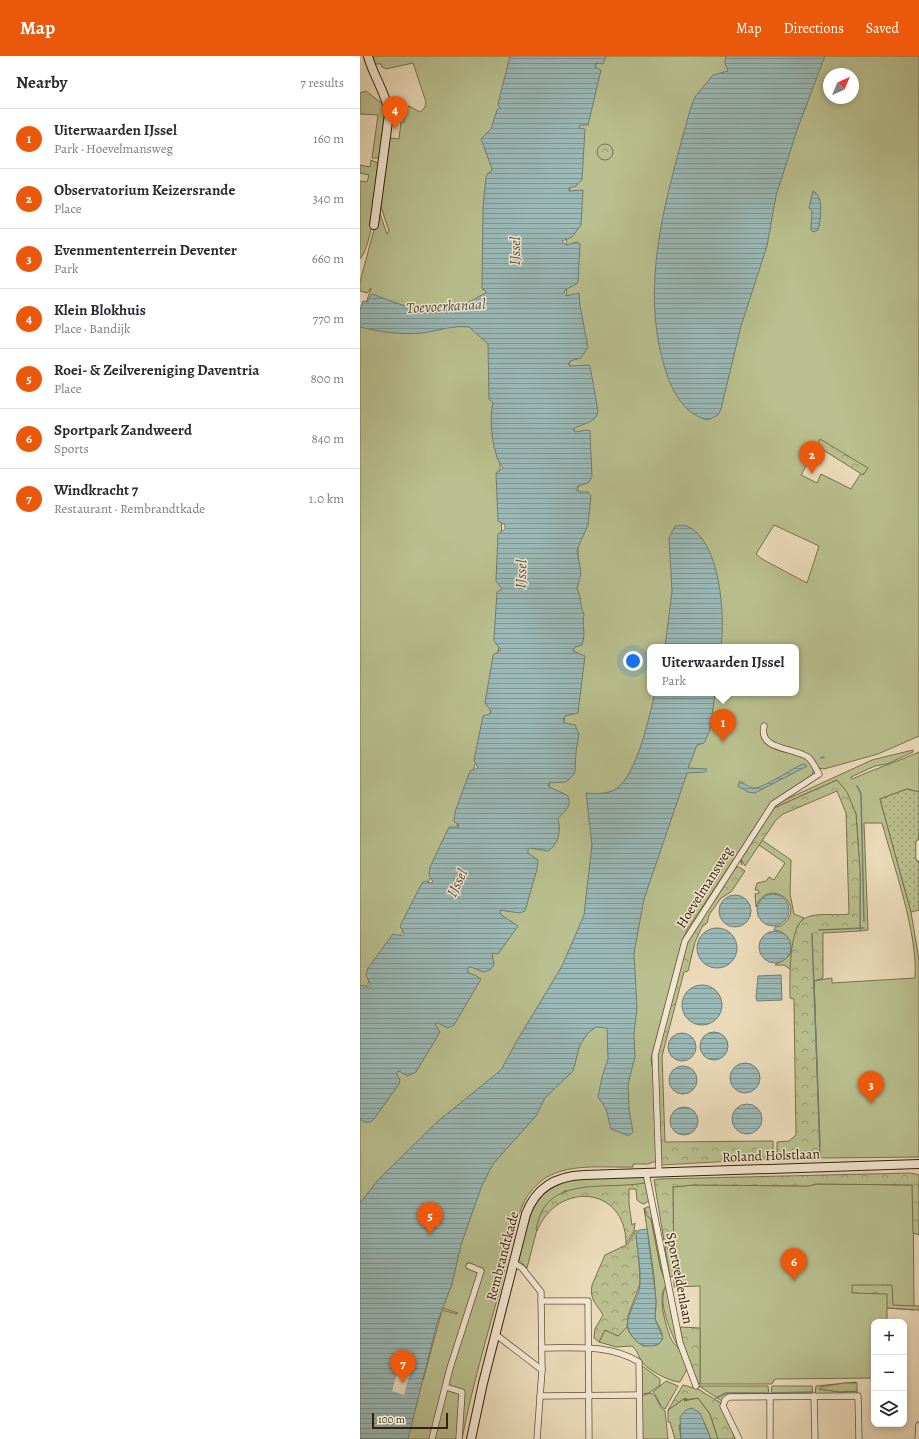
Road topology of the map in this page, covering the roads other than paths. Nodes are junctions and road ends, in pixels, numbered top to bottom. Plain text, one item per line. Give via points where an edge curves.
1 (368, 56) edge
2 (374, 225) dead end
3 (764, 726) dead end
4 (919, 843) edge
5 (919, 858) edge
6 (919, 1164) edge
7 (896, 1165) junction
8 (919, 1168) edge
9 (646, 1172) junction
10 (659, 1172) junction
11 (514, 1263) junction
12 (469, 1266) dead end
13 (541, 1301) junction
14 (495, 1334) junction
15 (542, 1348) junction
16 (588, 1348) junction
17 (542, 1370) junction
18 (696, 1386) dead end
19 (446, 1387) junction
20 (589, 1395) junction
21 (639, 1395) junction
22 (540, 1396) junction
23 (814, 1396) junction
24 (770, 1397) junction
25 (919, 1425) edge
26 (432, 1439) edge
27 (459, 1439) edge
28 (471, 1439) edge
29 (537, 1439) edge
30 (589, 1439) edge
31 (640, 1439) edge
32 (739, 1439) edge
33 (770, 1439) edge
34 (815, 1439) edge
35 (859, 1439) edge
36 (918, 1439) edge

1 - 2 street via 390,114
3 - 10 street, Hoevelmansweg via 763,734 767,742 808,757 818,774 773,804 685,941 655,1055
4 - 5 street
6 - 7 street, Roland Holstlaan
7 - 8 street, Roland Holstlaan
7 - 10 street, Roland Holstlaan
9 - 10 street, Roland Holstlaan
9 - 11 street, Rembrandtkade via 570,1176 548,1184 528,1208
9 - 18 street, Sportveldenlaan via 680,1343
11 - 13 street via 533,1279 541,1292
11 - 14 street, Rembrandtkade
12 - 19 street, Rembrandtkade via 481,1271
13 - 15 street
13 - 16 street via 588,1301
14 - 17 street
14 - 28 street, Rembrandtkade
15 - 16 street
15 - 17 street
16 - 20 street
16 - 21 street via 616,1351 639,1362
17 - 22 street
19 - 26 street, Rembrandtkade
19 - 27 street via 462,1392
20 - 21 street
20 - 22 street
20 - 30 street
21 - 31 street
22 - 29 street
23 - 24 street
23 - 34 street
23 - 35 street via 858,1396
24 - 32 street via 729,1397 725,1400 724,1409
24 - 33 street
25 - 36 street

